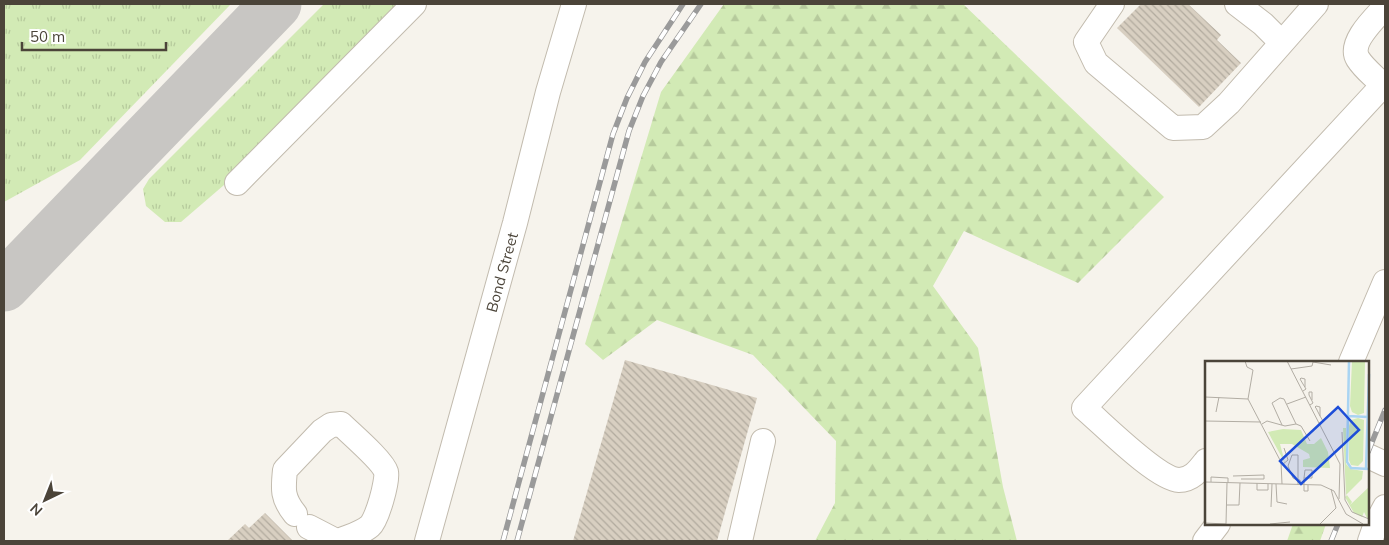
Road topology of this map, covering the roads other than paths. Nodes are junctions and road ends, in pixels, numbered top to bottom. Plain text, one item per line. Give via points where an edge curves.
1 (414, 4) edge
2 (574, 4) edge
3 (1112, 4) edge
4 (1237, 4) edge
5 (1316, 4) edge
6 (1385, 7) edge
7 (1281, 42) junction
8 (1385, 85) edge
9 (237, 183) dead end
10 (1385, 282) edge
11 (1353, 359) edge
12 (762, 440) dead end
13 (1369, 456) edge
14 (1205, 462) edge
15 (1385, 464) edge
16 (1385, 507) edge
17 (1217, 525) edge
18 (337, 541) edge
19 (427, 541) edge
20 (740, 541) edge
21 (1204, 541) edge
22 (1370, 541) edge

1 - 9 street
2 - 19 street, Bond Street
3 - 7 street via 1086,42 1096,63 1173,128 1203,127
4 - 7 street
5 - 7 street
6 - 8 street via 1363,32 1356,51 1358,58
8 - 14 street via 1084,408 1168,478 1192,477
10 - 11 street
12 - 20 street
13 - 15 street
16 - 22 street
17 - 21 street
18 - 18 street via 302,520 286,503 284,489 285,470 322,431 331,425 341,424 386,471 375,520 364,530

